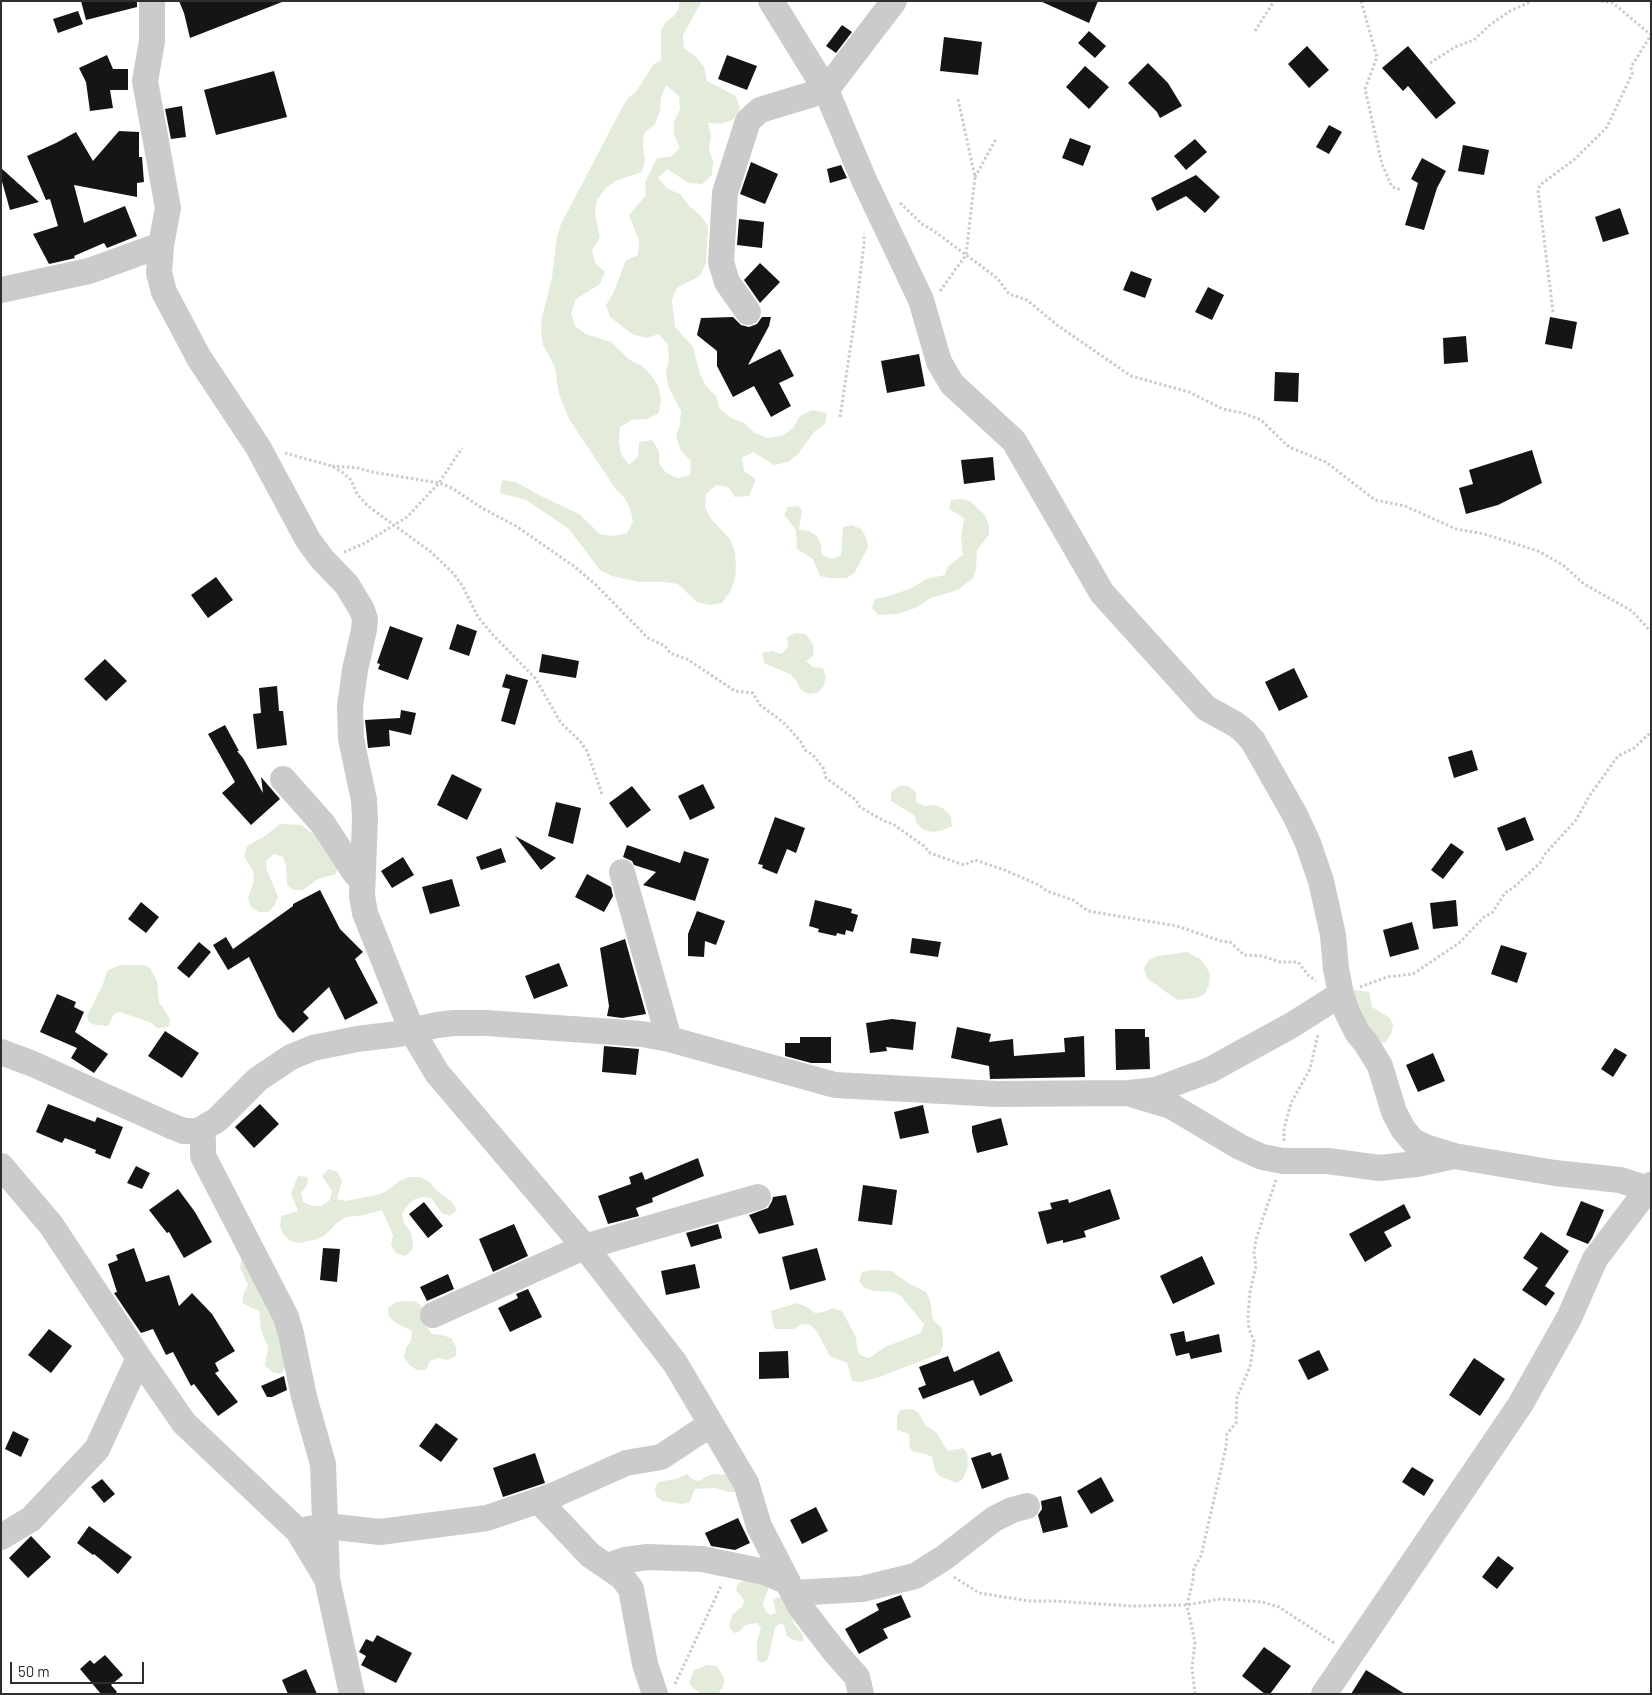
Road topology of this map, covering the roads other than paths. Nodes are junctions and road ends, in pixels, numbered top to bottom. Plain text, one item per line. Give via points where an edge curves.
1 (152, 1) edge
2 (771, 1) edge
3 (894, 1) edge
4 (826, 90) junction
5 (161, 245) junction
6 (1, 290) edge
7 (748, 312) dead end
8 (283, 779) dead end
9 (622, 872) dead end
10 (362, 880) junction
11 (1332, 990) junction
12 (412, 1031) junction
13 (669, 1039) junction
14 (1, 1052) edge
15 (1129, 1093) junction
16 (198, 1131) junction
17 (1454, 1156) junction
18 (1, 1166) edge
19 (1649, 1187) edge
20 (758, 1197) dead end
21 (584, 1247) junction
22 (433, 1315) dead end
23 (139, 1358) junction
24 (711, 1424) junction
25 (539, 1501) junction
26 (1027, 1506) dead end
27 (326, 1526) junction
28 (298, 1531) junction
29 (1, 1537) edge
30 (607, 1566) junction
31 (327, 1579) junction
32 (791, 1588) junction
33 (859, 1685) edge
34 (664, 1690) edge
35 (352, 1694) edge
36 (879, 1694) edge
37 (1324, 1694) edge

1 - 5 street via 152,41 145,81 168,208
2 - 4 street
3 - 4 street
4 - 7 street via 760,110 748,121 725,193 721,262 727,282
4 - 11 street via 922,304 939,362 952,384 1014,441 1102,593 1206,708 1244,730 1296,816 1320,881 1333,934
5 - 6 street via 90,271
5 - 10 street via 159,273 164,292 203,363 258,448 308,540 347,585 365,619 350,706 351,739 364,800
8 - 10 street via 323,824
9 - 13 street
10 - 12 street via 365,913
11 - 15 street via 1210,1070 1156,1090
11 - 17 street via 1380,1066 1394,1112 1403,1129 1413,1141
12 - 13 street via 437,1025 486,1023 642,1034
12 - 16 street via 313,1048 291,1057 258,1079 217,1120
12 - 21 street via 437,1073
13 - 15 street via 834,1085 997,1094
14 - 16 street via 171,1126 184,1131
15 - 17 street via 1171,1106 1240,1147 1262,1156 1379,1168
16 - 27 street via 203,1139 203,1156 289,1326 323,1464
17 - 19 street
18 - 23 street via 51,1225
19 - 37 street via 1596,1259 1569,1318 1520,1405
20 - 21 street
21 - 22 street
21 - 24 street via 675,1363
23 - 28 street via 184,1423
23 - 29 street via 97,1449 31,1519
24 - 25 street via 661,1457 626,1463
24 - 32 street via 746,1483 759,1526
25 - 27 street via 487,1518 380,1532
25 - 30 street via 590,1555
26 - 32 street via 994,1519 915,1576 871,1587
27 - 28 street
27 - 31 street
28 - 31 street
30 - 32 street via 648,1558 702,1559 765,1572
30 - 34 street via 631,1589 645,1664
31 - 35 street
32 - 33 street via 801,1608
33 - 36 street

